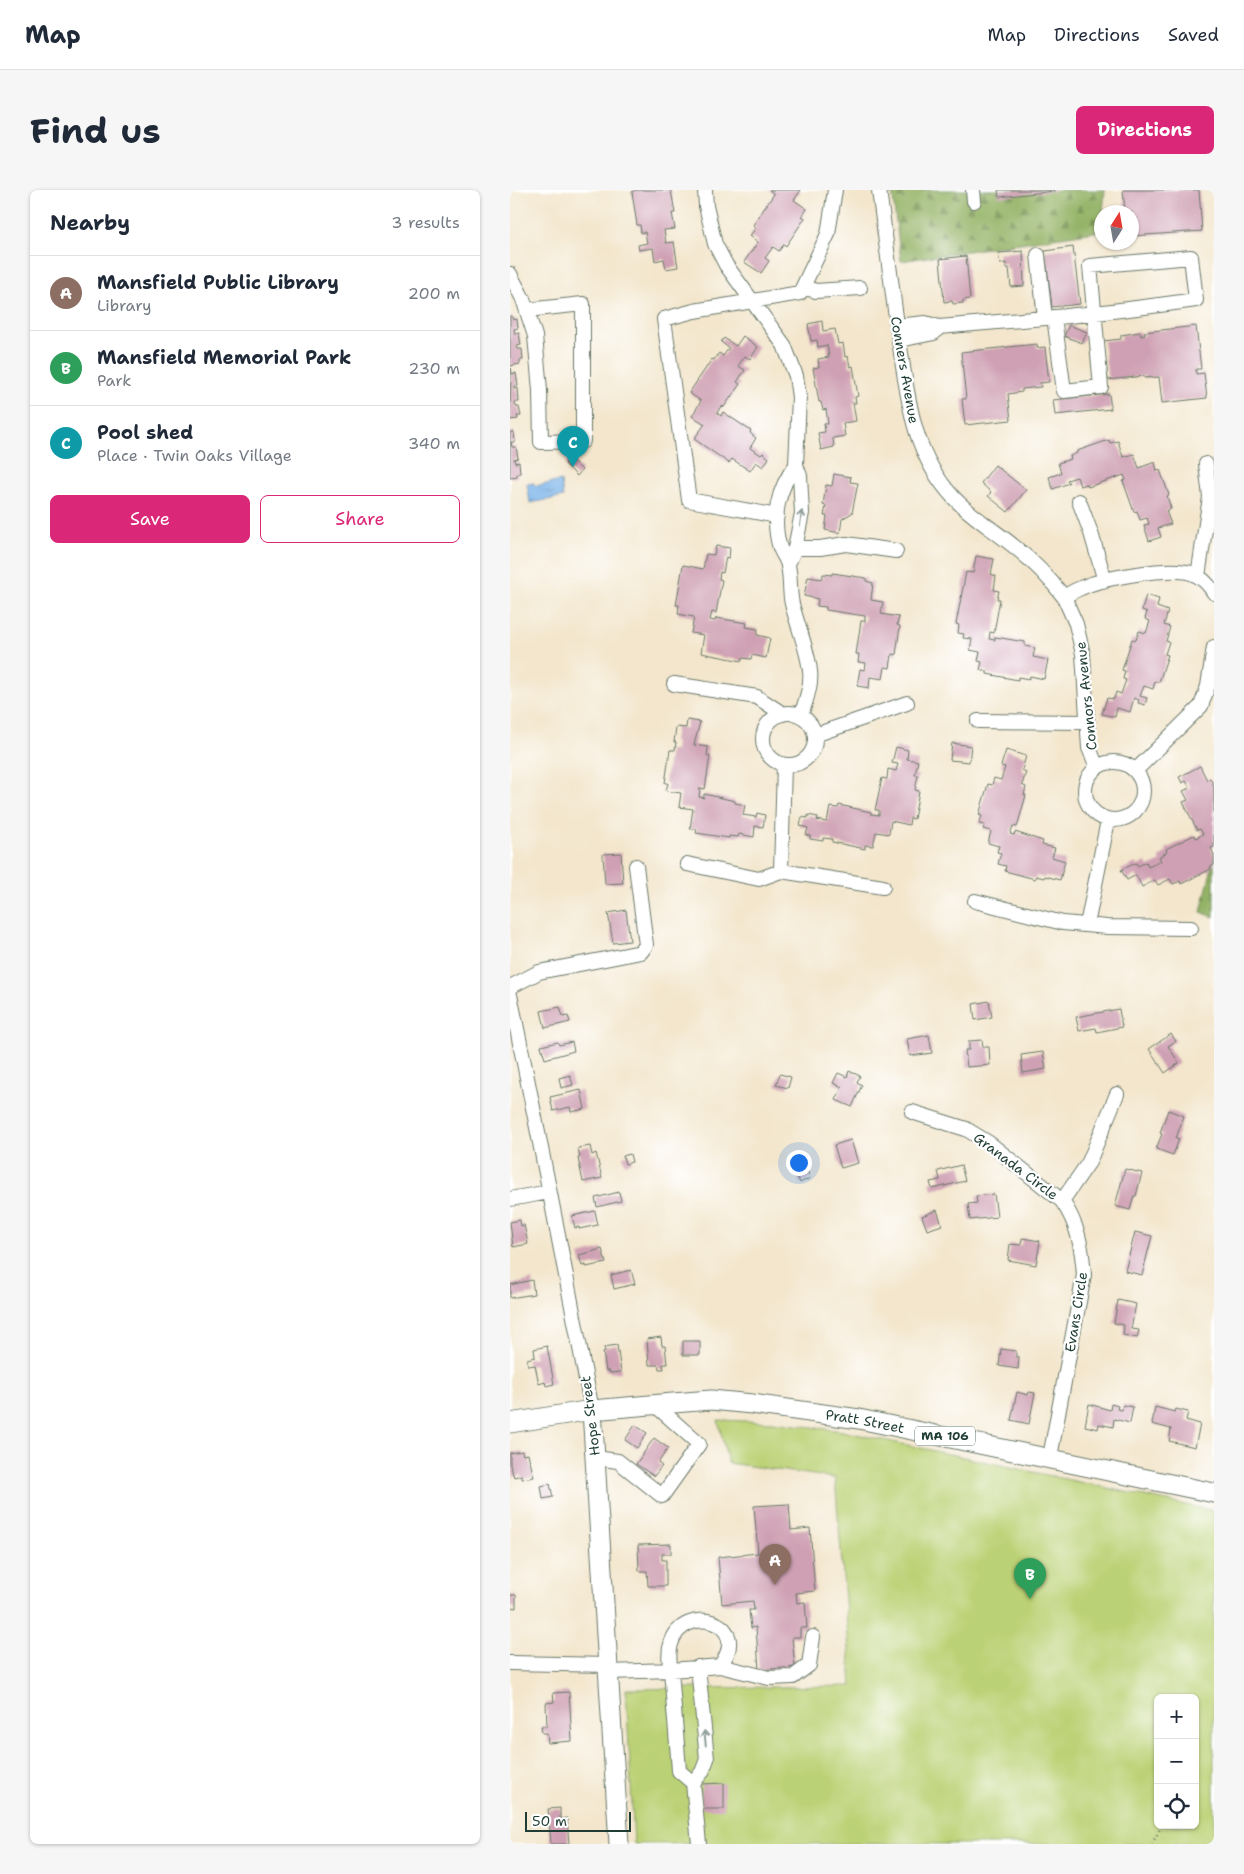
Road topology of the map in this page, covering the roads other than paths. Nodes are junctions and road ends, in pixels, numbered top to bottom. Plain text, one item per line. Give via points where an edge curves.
1 (705, 190) edge
2 (835, 190) edge
3 (879, 190) edge
4 (1038, 255) dead end
5 (510, 274) edge
6 (803, 287) junction
7 (860, 288) dead end
8 (752, 302) junction
9 (527, 310) junction
10 (1096, 314) junction
11 (1050, 317) junction
12 (897, 326) junction
13 (939, 327) junction
14 (899, 340) junction
15 (1206, 464) dead end
16 (796, 465) junction
17 (1079, 501) dead end
18 (777, 516) junction
19 (795, 548) junction
20 (896, 551) dead end
21 (788, 564) junction
22 (1198, 576) junction
23 (1105, 581) junction
24 (1214, 593) edge
25 (1064, 597) junction
26 (1214, 647) edge
27 (674, 684) dead end
28 (907, 703) dead end
29 (783, 714) junction
30 (801, 716) junction
31 (978, 721) dead end
32 (1087, 722) junction
33 (815, 735) junction
34 (784, 765) junction
35 (1097, 767) junction
36 (1135, 772) junction
37 (1108, 820) junction
38 (687, 864) dead end
39 (636, 866) dead end
40 (781, 871) junction
41 (883, 887) dead end
42 (975, 901) dead end
43 (1087, 925) junction
44 (1191, 928) dead end
45 (510, 987) edge
46 (510, 995) edge
47 (1117, 1094) dead end
48 (912, 1112) dead end
49 (549, 1192) junction
50 (510, 1199) edge
51 (1062, 1201) junction
52 (654, 1404) junction
53 (592, 1410) junction
54 (510, 1424) edge
55 (1050, 1457) junction
56 (595, 1458) junction
57 (1214, 1493) edge
58 (813, 1637) dead end
59 (510, 1663) edge
60 (720, 1666) junction
61 (698, 1667) junction
62 (609, 1669) junction
63 (671, 1670) junction
64 (693, 1783) junction
65 (619, 1844) edge
66 (699, 1844) edge

1 - 8 street via 716,244 726,265
2 - 6 street via 828,234
3 - 12 street, Conners Avenue
4 - 11 street
5 - 9 street
6 - 7 street via 816,291
6 - 8 street via 800,294
8 - 16 street via 784,344 796,376 799,397
8 - 18 street via 664,319 689,500
9 - 9 street via 583,304 584,441 541,442 535,336
10 - 10 street via 1090,266 1191,257 1196,300
10 - 11 street
10 - 11 street via 1101,387 1064,391
11 - 13 street
12 - 13 street via 925,323
12 - 14 street, Conners Avenue
13 - 14 street via 934,333
14 - 25 street, Conners Avenue via 910,414 925,457 937,477 954,498 1049,579
15 - 22 street via 1210,497
16 - 18 street via 787,476 780,494
19 -> 16 street via 802,513 801,484
17 - 23 street
18 - 21 street via 780,551
19 - 20 street via 846,544
19 - 21 street
21 - 30 street via 790,595 810,671
22 - 23 street via 1171,571
22 - 24 street
23 - 25 street via 1081,587
25 - 32 street, Connors Avenue via 1076,624 1083,654
26 - 36 street via 1208,686 1201,706
27 - 29 street via 757,697
28 - 33 street
29 - 30 street
29 - 34 street via 766,726 763,740 771,759
30 - 33 street via 813,727
31 - 32 street
32 - 35 street, Connors Avenue via 1089,748
33 - 34 street via 813,752 808,758 793,766
34 - 40 street
35 - 36 street, Connors Avenue via 1121,763
35 - 37 street, Connors Avenue via 1086,783 1087,802 1092,810
36 - 37 street via 1142,786 1141,802 1124,818
37 - 43 street
38 - 40 street via 759,879
39 - 45 street via 646,945 642,952 539,972
40 - 41 street
42 - 43 street via 1063,923
43 - 44 street
46 - 49 street, Hope Street
47 - 51 street via 1089,1162
48 - 51 street, Granada Circle via 966,1129 989,1143
49 - 50 street
49 - 53 street, Hope Street
51 - 55 street, Evans Circle via 1078,1233 1084,1275
52 - 53 main road, Pratt Street / MA 106
52 - 55 main road, Pratt Street / MA 106 via 711,1400 803,1410
52 - 56 street via 698,1444 662,1496 618,1461
53 - 54 main road, Pratt Street / MA 106
53 - 56 main road, Hope Street
55 - 57 main road, Pratt Street / MA 106
56 - 62 main road, Hope Street
58 - 60 street via 809,1665 793,1677 769,1678
59 - 62 street
60 - 61 street
60 - 63 street via 728,1657 729,1638 721,1626 705,1620 690,1623 675,1633 670,1646
61 - 63 street
64 -> 61 street via 707,1759
62 - 63 street
62 - 65 main road, Hope Street
63 - 64 street via 679,1771
64 - 66 street

